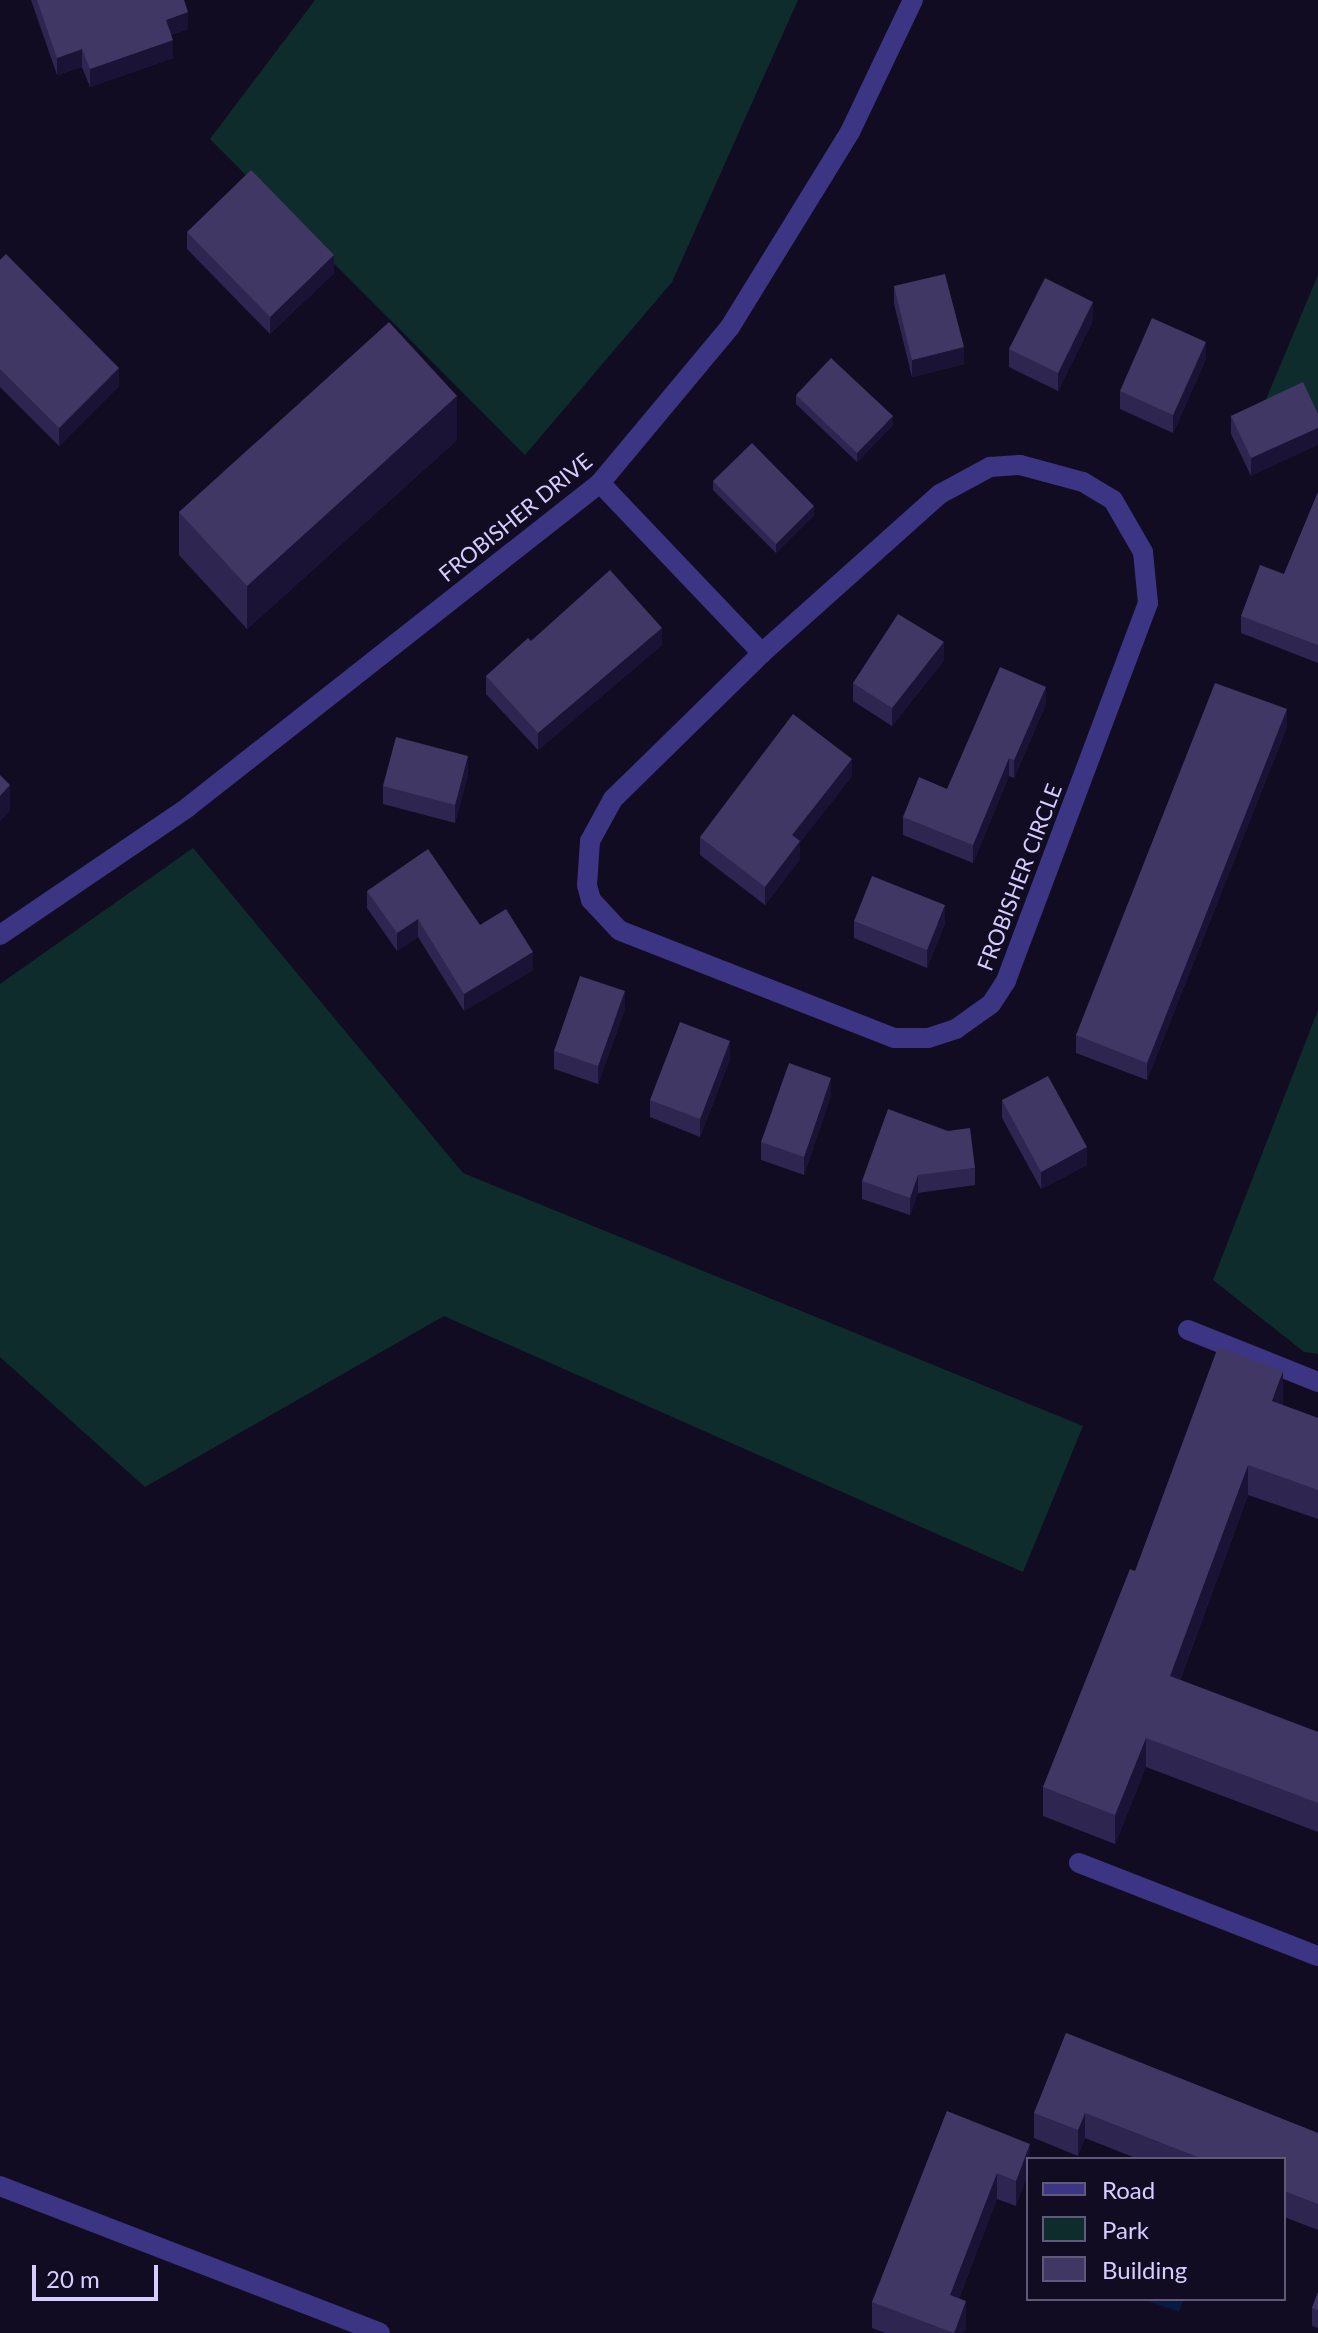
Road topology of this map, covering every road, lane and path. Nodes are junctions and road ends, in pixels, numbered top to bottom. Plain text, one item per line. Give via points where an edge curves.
1 (913, 0) edge
2 (600, 483) junction
3 (762, 653) junction
4 (0, 935) edge
5 (1188, 1330) dead end
6 (1318, 1382) edge
7 (1079, 1863) dead end
8 (1318, 1956) edge
9 (0, 2187) edge
10 (380, 2333) edge

1 - 2 street, FROBISHER DRIVE via 850,132 730,327
2 - 3 street
2 - 4 street, FROBISHER DRIVE via 188,807
3 - 3 street, FROBISHER CIRCLE via 598,819 587,860 591,900 619,930 854,1026 894,1038 928,1038 956,1029 991,1004 1006,981 1142,625 1148,581 1131,525 1113,500 1083,482 1020,465 990,467 940,494
5 - 6 street
7 - 8 street
9 - 10 street

